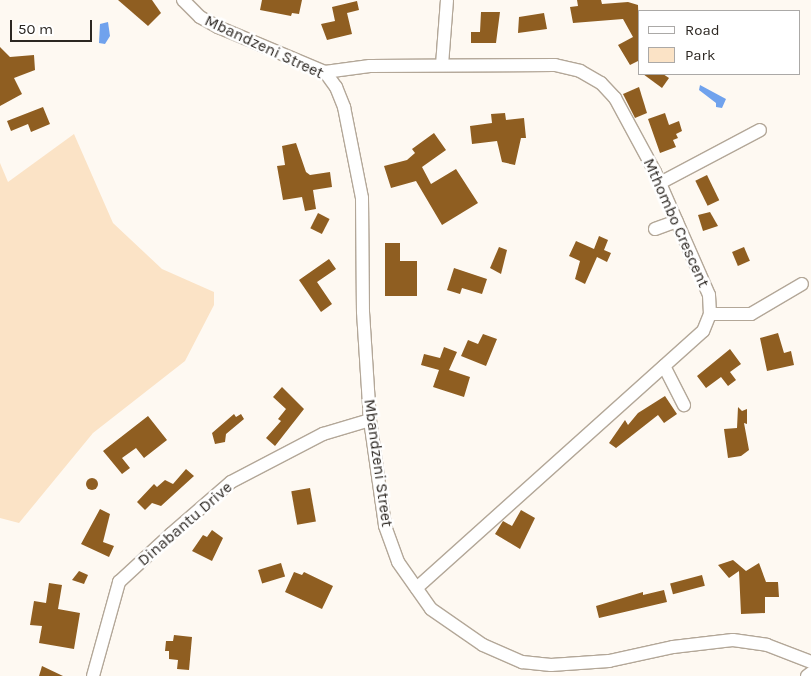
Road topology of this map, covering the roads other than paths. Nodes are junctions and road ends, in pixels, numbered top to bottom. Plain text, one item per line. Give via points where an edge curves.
1 (183, 0) edge
2 (447, 0) edge
3 (442, 65) junction
4 (325, 72) junction
5 (760, 130) dead end
6 (660, 183) junction
7 (677, 221) junction
8 (655, 229) dead end
9 (802, 284) dead end
10 (710, 314) junction
11 (664, 366) junction
12 (684, 405) dead end
13 (370, 420) junction
14 (417, 588) junction
15 (811, 662) edge
16 (811, 673) edge
17 (93, 676) edge
18 (807, 676) edge

1 - 4 street, Mbandzeni Street via 200,17 218,27
2 - 3 street
3 - 4 street, Mthombo Crescent via 370,66
3 - 6 street, Mthombo Crescent via 555,65 580,71 601,83 616,98
4 - 13 street, Mbandzeni Street via 336,87 344,107 362,198 363,312
5 - 6 street
6 - 7 street, Mthombo Crescent
7 - 8 street
7 - 10 street, Mthombo Crescent via 709,295
9 - 10 street via 751,314
10 - 11 street via 703,331
11 - 12 street
11 - 14 street
13 - 14 street, Mbandzeni Street via 386,526 398,562
13 - 17 street, Dinabantu Drive via 323,434 232,482 170,534 119,582
14 - 15 street, Mbandzeni Street via 438,614 483,645 522,662 551,665 608,661 673,647 734,640 767,645
16 - 18 street

